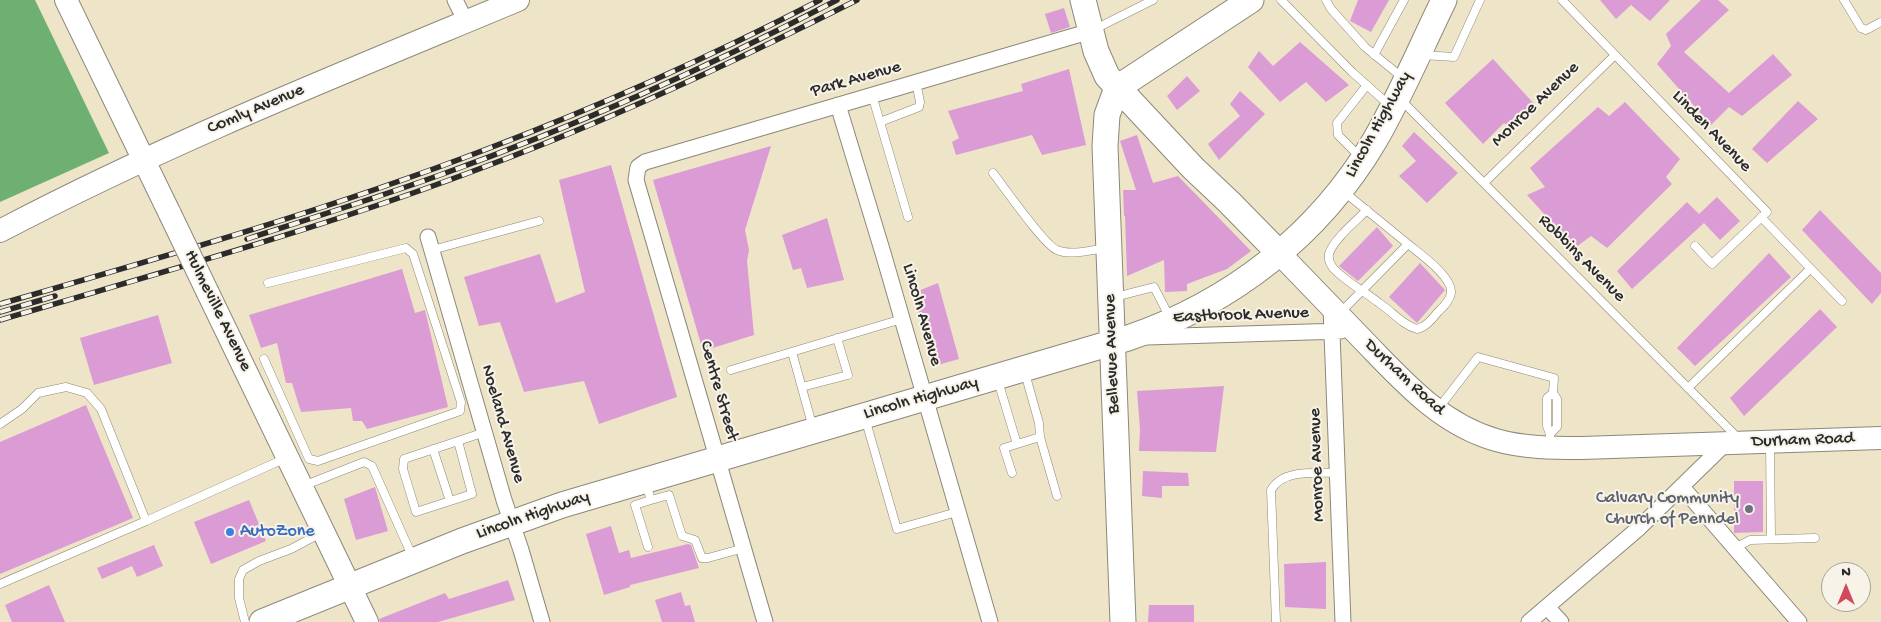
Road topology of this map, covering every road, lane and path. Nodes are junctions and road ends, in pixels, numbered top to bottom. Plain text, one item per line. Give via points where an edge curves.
1 (66, 0) edge
2 (455, 0) edge
3 (518, 0) edge
4 (1083, 0) edge
5 (1153, 0) edge
6 (1251, 0) edge
7 (1280, 0) edge
8 (1326, 0) edge
9 (1404, 0) edge
10 (1480, 0) edge
11 (1562, 0) edge
12 (1844, 0) edge
13 (1439, 4) edge
14 (466, 22) junction
15 (1881, 22) edge
16 (1090, 31) junction
17 (1418, 54) junction
18 (1374, 55) junction
19 (1615, 55) junction
20 (916, 82) junction
21 (1367, 85) junction
22 (1117, 88) junction
23 (872, 95) junction
24 (1398, 95) junction
25 (838, 105) junction
26 (880, 122) junction
27 (143, 160) junction
28 (1363, 160) junction
29 (636, 170) joint
30 (993, 173) dead end
31 (1484, 183) junction
32 (1341, 189) junction
33 (1367, 210) junction
34 (908, 217) dead end
35 (1761, 217) junction
36 (539, 221) dead end
37 (0, 232) edge
38 (430, 244) joint
39 (1408, 244) junction
40 (1695, 246) dead end
41 (1109, 248) junction
42 (1280, 254) junction
43 (1810, 269) junction
44 (268, 283) dead end
45 (1362, 292) junction
46 (1111, 298) junction
47 (1842, 302) dead end
48 (1334, 318) junction
49 (902, 319) junction
50 (1172, 321) junction
51 (837, 338) junction
52 (1120, 340) junction
53 (792, 352) junction
54 (264, 359) dead end
55 (1024, 368) junction
56 (731, 370) dead end
57 (997, 376) junction
58 (802, 387) junction
59 (1688, 388) junction
60 (925, 397) junction
61 (1437, 411) junction
62 (864, 415) junction
63 (0, 424) edge
64 (282, 424) junction
65 (813, 430) junction
66 (484, 432) junction
67 (1040, 437) junction
68 (1881, 438) edge
69 (1550, 440) junction
70 (458, 441) junction
71 (1770, 441) junction
72 (1734, 443) junction
73 (1017, 444) junction
74 (433, 449) junction
75 (288, 457) junction
76 (718, 458) junction
77 (1337, 473) junction
78 (1012, 474) dead end
79 (301, 487) junction
80 (1682, 487) junction
81 (647, 490) junction
82 (1057, 496) dead end
83 (450, 501) junction
84 (957, 512) junction
85 (146, 521) junction
86 (512, 522) junction
87 (323, 532) junction
88 (1815, 538) dead end
89 (1771, 540) junction
90 (648, 547) dead end
91 (744, 548) junction
92 (1735, 548) junction
93 (414, 560) junction
94 (0, 584) edge
95 (350, 586) junction
96 (1548, 607) junction
97 (245, 622) edge
98 (262, 622) edge
99 (367, 622) edge
100 (542, 622) edge
101 (765, 622) edge
102 (990, 622) edge
103 (1123, 622) edge
104 (1276, 622) edge
105 (1343, 622) edge
106 (1529, 622) edge
107 (1561, 622) edge
108 (1799, 622) edge

1 - 27 street, Hulmeville Avenue
2 - 14 street
3 - 14 street, Comly Avenue
4 - 16 main road, Durham Road
5 - 16 lane
6 - 22 main road
7 - 21 lane
8 - 18 lane
9 - 18 lane
10 - 17 lane via 1454,57
11 - 19 lane, Linden Avenue
12 - 15 lane via 1861,28 1866,30
13 - 17 main road, Lincoln Highway
14 - 27 street, Comly Avenue
16 - 20 street, Park Avenue
16 - 22 main road, Durham Road via 1100,64
17 - 24 main road, Lincoln Highway
18 - 24 lane
19 - 31 lane, Monroe Avenue
19 - 35 lane, Linden Avenue via 1767,212
20 - 23 street, Park Avenue
20 - 26 lane via 918,107
21 - 24 lane
21 - 28 lane via 1336,123 1338,135
22 - 41 main road, Bellevue Avenue via 1105,130
22 - 42 main road, Durham Road
23 - 25 street, Park Avenue
23 - 26 lane
24 - 28 main road, Lincoln Highway
24 - 31 lane, Robbins Avenue
25 - 29 street, Park Avenue via 645,162
25 - 49 street, Lincoln Avenue
26 - 34 lane
27 - 37 street, Comly Avenue
27 - 64 street, Hulmeville Avenue, bridge via 208,293
28 - 32 main road, Lincoln Highway
29 - 76 street, Centre Street via 636,180
30 - 41 lane via 1056,250
31 - 59 lane, Robbins Avenue
32 - 33 lane
32 - 42 main road, Lincoln Highway via 1311,225
33 - 39 lane
33 - 45 lane via 1333,245 1329,259 1333,268
35 - 40 lane via 1712,264
35 - 43 lane
36 - 38 lane
38 - 66 street, Noeland Avenue
39 - 45 lane
39 - 45 lane via 1446,277 1450,285 1450,296 1439,311 1421,328 1410,327
41 - 46 main road, Bellevue Avenue
42 - 48 street, Durham Road
42 - 50 main road, Lincoln Highway via 1211,302
43 - 47 lane
43 - 59 lane
44 - 64 lane via 406,248 412,254 461,402 460,411 318,461 309,459
45 - 48 lane
46 - 50 lane via 1154,287
46 - 52 main road, Bellevue Avenue
48 - 52 street, Eastbrook Avenue
48 - 61 street, Durham Road via 1354,331
48 - 77 street, Monroe Avenue
49 - 51 lane
49 - 60 street, Lincoln Avenue
50 - 52 main road, Lincoln Highway
51 - 53 lane
51 - 58 lane via 848,375
52 - 55 main road, Lincoln Highway
52 - 103 main road, Bellevue Avenue
53 - 56 lane
53 - 58 lane
54 - 64 lane
55 - 57 main road, Lincoln Highway
55 - 67 lane
57 - 60 main road, Lincoln Highway
57 - 73 lane
58 - 65 lane
59 - 72 lane, Robbins Avenue
60 - 62 main road, Lincoln Highway
60 - 84 street, Lincoln Avenue
61 - 69 street, Durham Road via 1462,426 1497,440 1518,445
61 - 69 lane via 1478,357 1554,378 1553,393 1547,398
62 - 65 main road, Lincoln Highway
62 - 84 lane via 897,529
63 - 85 lane via 38,393 66,387 87,393 101,409
64 - 75 street, Hulmeville Avenue
65 - 76 main road, Lincoln Highway
66 - 70 lane
66 - 86 street, Noeland Avenue
67 - 73 lane
67 - 82 lane
68 - 71 street, Durham Road
69 - 72 street, Durham Road
70 - 74 lane
70 - 83 lane via 472,494
71 - 72 street, Durham Road
71 - 89 lane
72 - 80 street
73 - 78 lane via 1004,448
74 - 83 lane
74 - 83 lane via 404,459 402,468 416,512
75 - 79 street, Hulmeville Avenue
75 - 85 lane
76 - 81 main road, Lincoln Highway
76 - 91 street, Centre Street
77 - 104 lane via 1286,476 1270,490
77 - 105 street, Monroe Avenue
79 - 87 street, Hulmeville Avenue
79 - 93 lane via 364,462 372,466
80 - 92 street
80 - 96 street
81 - 86 main road, Lincoln Highway
81 - 90 lane via 635,505
81 - 91 lane via 669,495 682,536 695,540 702,558
84 - 102 street, Lincoln Avenue
85 - 94 lane
86 - 93 main road, Lincoln Highway
86 - 100 street, Noeland Avenue
87 - 95 street, Hulmeville Avenue
87 - 97 lane via 243,570 239,579 239,598
88 - 89 lane
89 - 92 lane via 1750,540
91 - 101 street, Centre Street
92 - 108 street
93 - 95 main road, Lincoln Highway
95 - 98 main road, Lincoln Highway
95 - 99 street, Hulmeville Avenue
96 - 106 street
96 - 107 street

